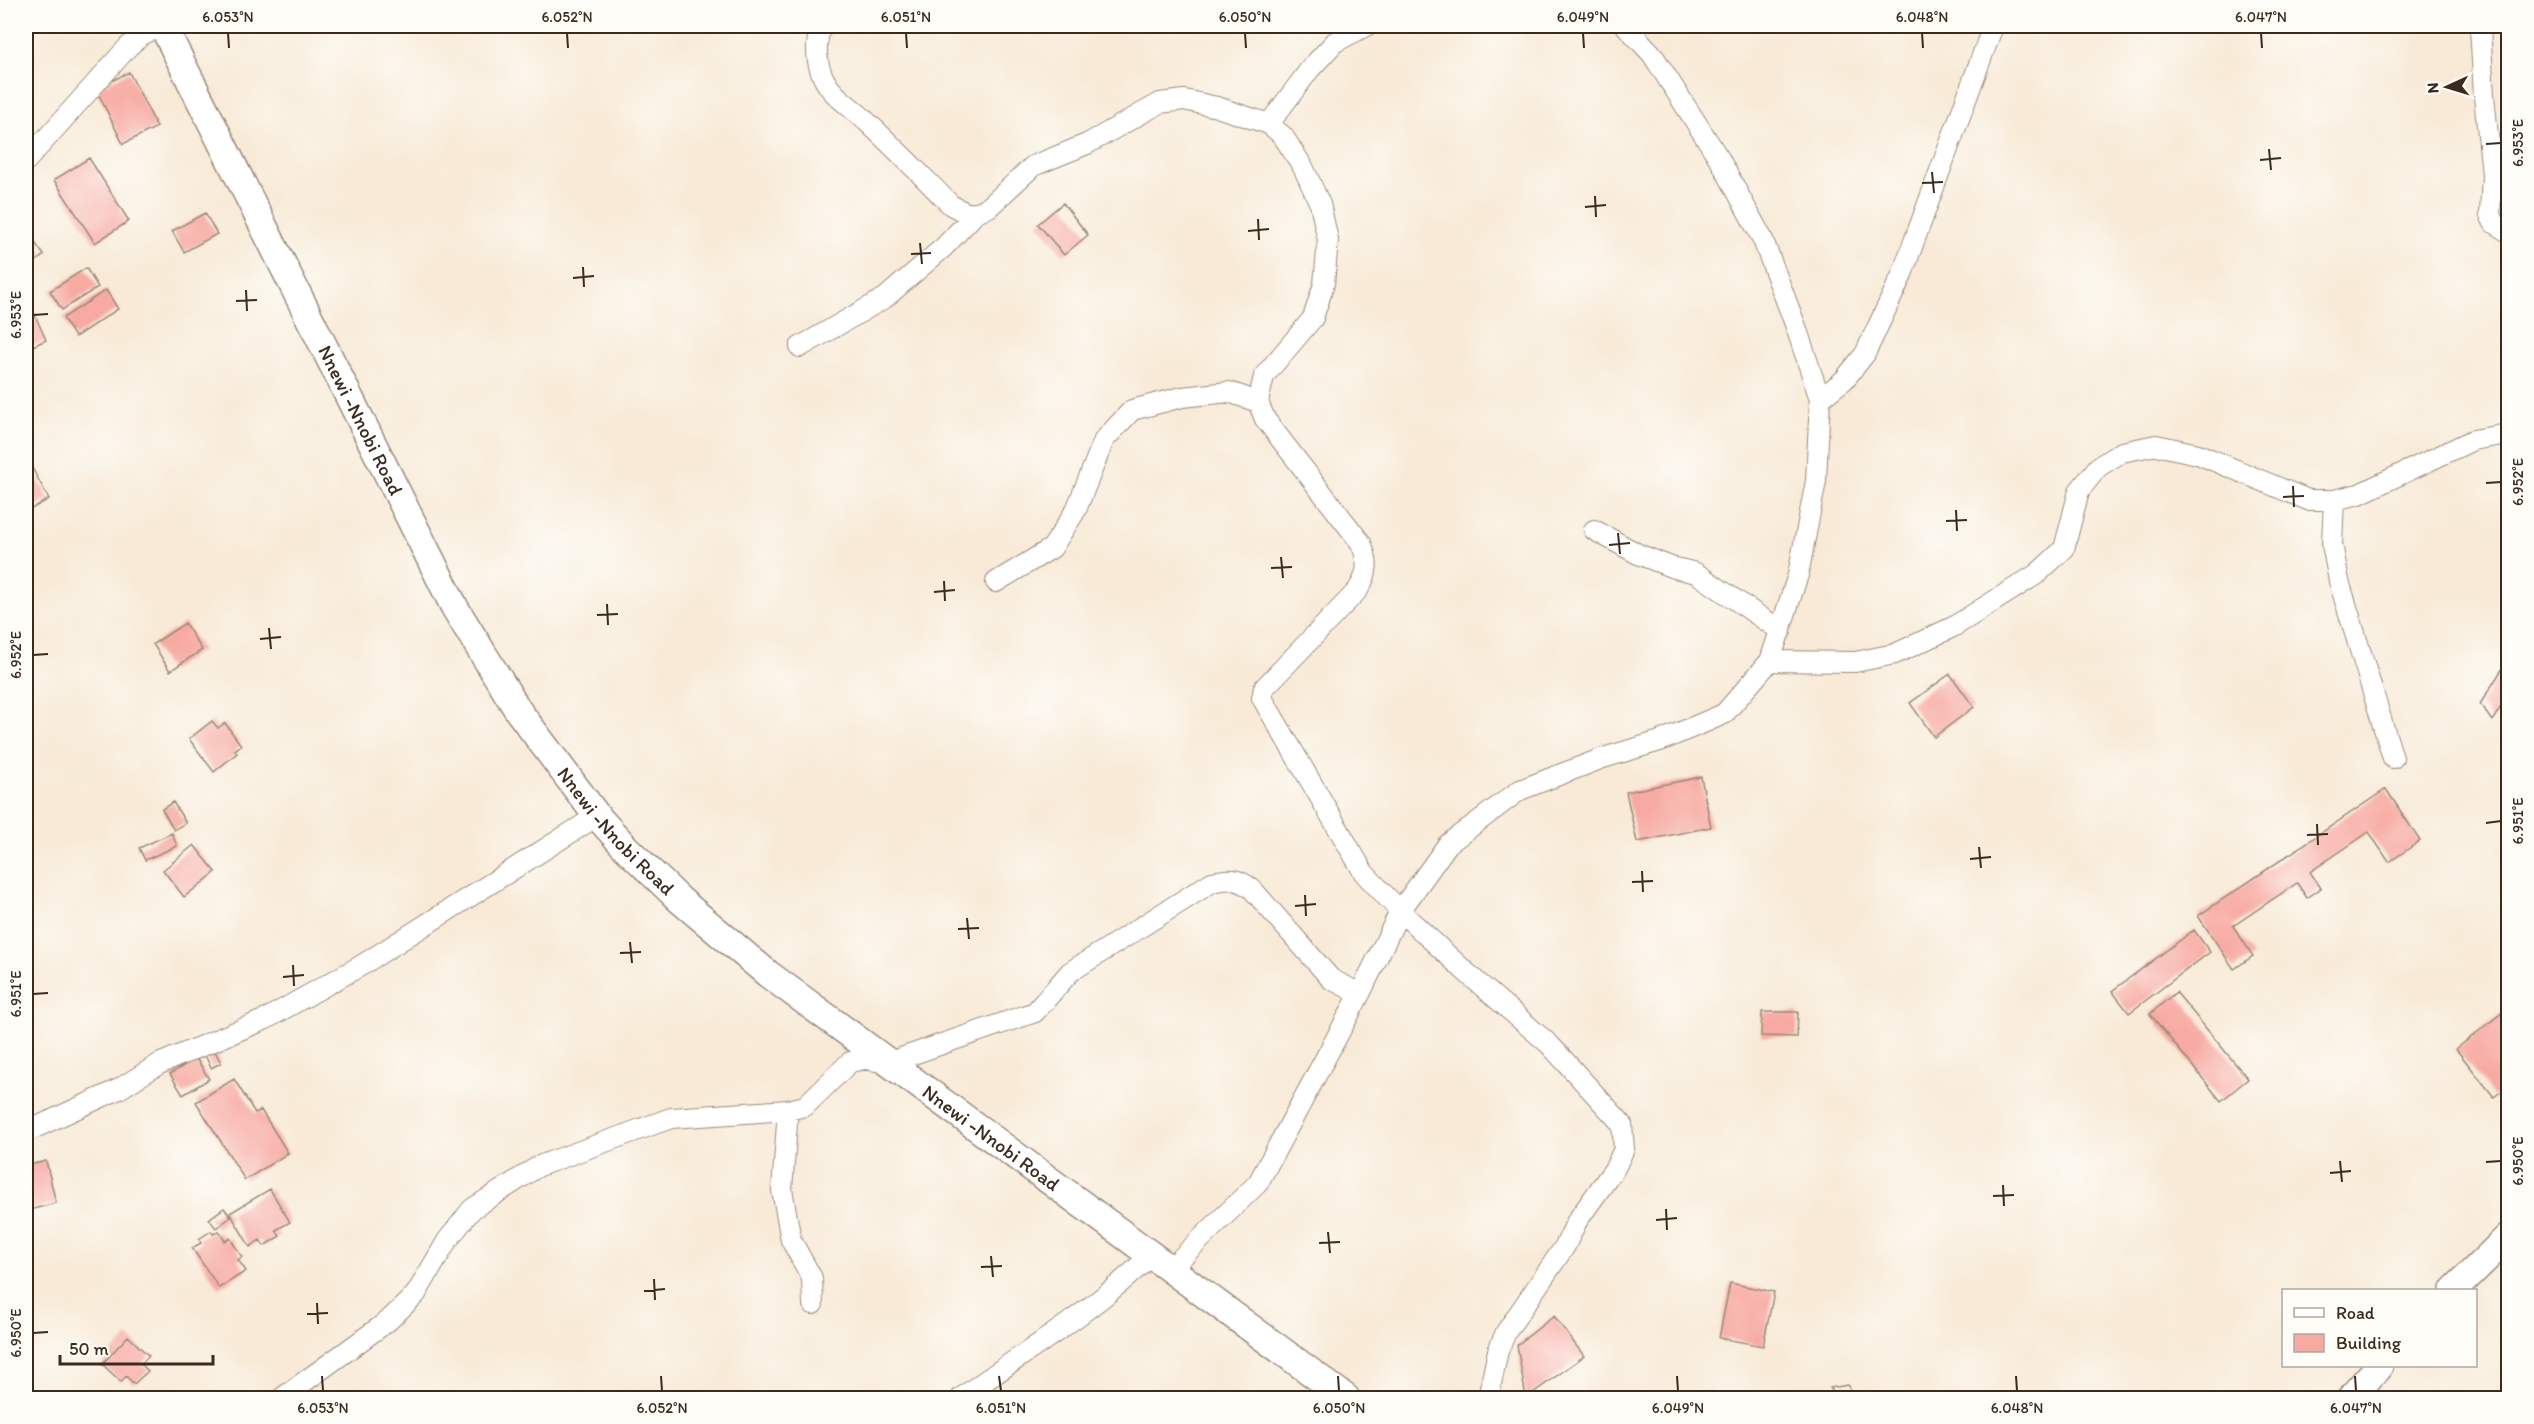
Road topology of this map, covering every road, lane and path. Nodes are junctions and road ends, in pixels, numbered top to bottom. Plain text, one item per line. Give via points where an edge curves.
1 (162, 26) edge
2 (821, 26) edge
3 (1366, 26) edge
4 (1626, 26) edge
5 (1993, 26) edge
6 (2480, 26) edge
7 (1269, 124) junction
8 (26, 161) edge
9 (975, 214) junction
10 (2508, 232) edge
11 (800, 347) dead end
12 (1820, 399) junction
13 (1258, 402) junction
14 (2508, 434) edge
15 (2334, 500) junction
16 (1594, 530) dead end
17 (996, 582) dead end
18 (1781, 631) junction
19 (1770, 661) junction
20 (2393, 758) dead end
21 (597, 816) junction
22 (1400, 911) junction
23 (1360, 994) junction
24 (887, 1063) junction
25 (788, 1110) junction
26 (26, 1132) edge
27 (2508, 1238) edge
28 (1159, 1263) junction
29 (2455, 1289) edge
30 (813, 1304) dead end
31 (2377, 1367) edge
32 (282, 1398) edge
33 (961, 1398) edge
34 (1346, 1398) edge
35 (1488, 1398) edge
36 (2351, 1398) edge

1 - 8 street via 143,34 128,47
1 - 21 main road, Nnewi -Nnobi Road via 455,608 519,712
2 - 9 street via 817,62 835,94 951,206
3 - 7 street via 1335,42
4 - 12 street via 1652,54 1720,160 1763,240
5 - 12 street via 1897,287 1865,354 1844,380
6 - 10 street via 2492,174 2490,215 2494,224
7 - 9 street via 1184,100 1160,103 1087,144 1033,166
7 - 13 street via 1283,136 1303,167 1320,204 1328,240 1324,284 1313,318 1264,376
9 - 11 street via 885,298
12 - 18 street via 1816,481 1798,576
13 - 17 street via 1229,392 1182,397 1132,410 1104,440 1076,510 1052,548
13 - 22 street via 1265,419 1361,543 1368,559 1367,575 1358,590 1264,688 1262,698 1364,873
14 - 15 street via 2473,440 2359,494
15 - 19 street via 2308,500 2198,454 2156,445 2122,452 2098,467 2079,491 2064,549 2037,574 1953,627 1895,654 1855,662
15 - 20 street via 2332,544 2339,581
16 - 18 street via 1638,554 1696,573
18 - 19 street
19 - 22 street via 1724,714 1520,790 1448,843
21 - 24 main road, Nnewi -Nnobi Road via 680,900 768,974
21 - 26 street via 362,965 266,1019 159,1064 119,1089
22 - 23 street
22 - 35 street via 1550,1045 1622,1124 1624,1149 1615,1168 1506,1332
23 - 24 street via 1331,979 1252,889 1230,878 1212,882 1070,972 1035,1012
23 - 28 street via 1258,1183
24 - 25 street via 865,1059 850,1062 805,1106
24 - 28 main road, Nnewi -Nnobi Road
25 - 30 street via 782,1190 791,1240 812,1278
25 - 32 street via 671,1118 539,1166 472,1209 447,1241 416,1294 388,1321
27 - 29 main road
28 - 33 street
28 - 34 main road, Nnewi -Nnobi Road
31 - 36 main road

